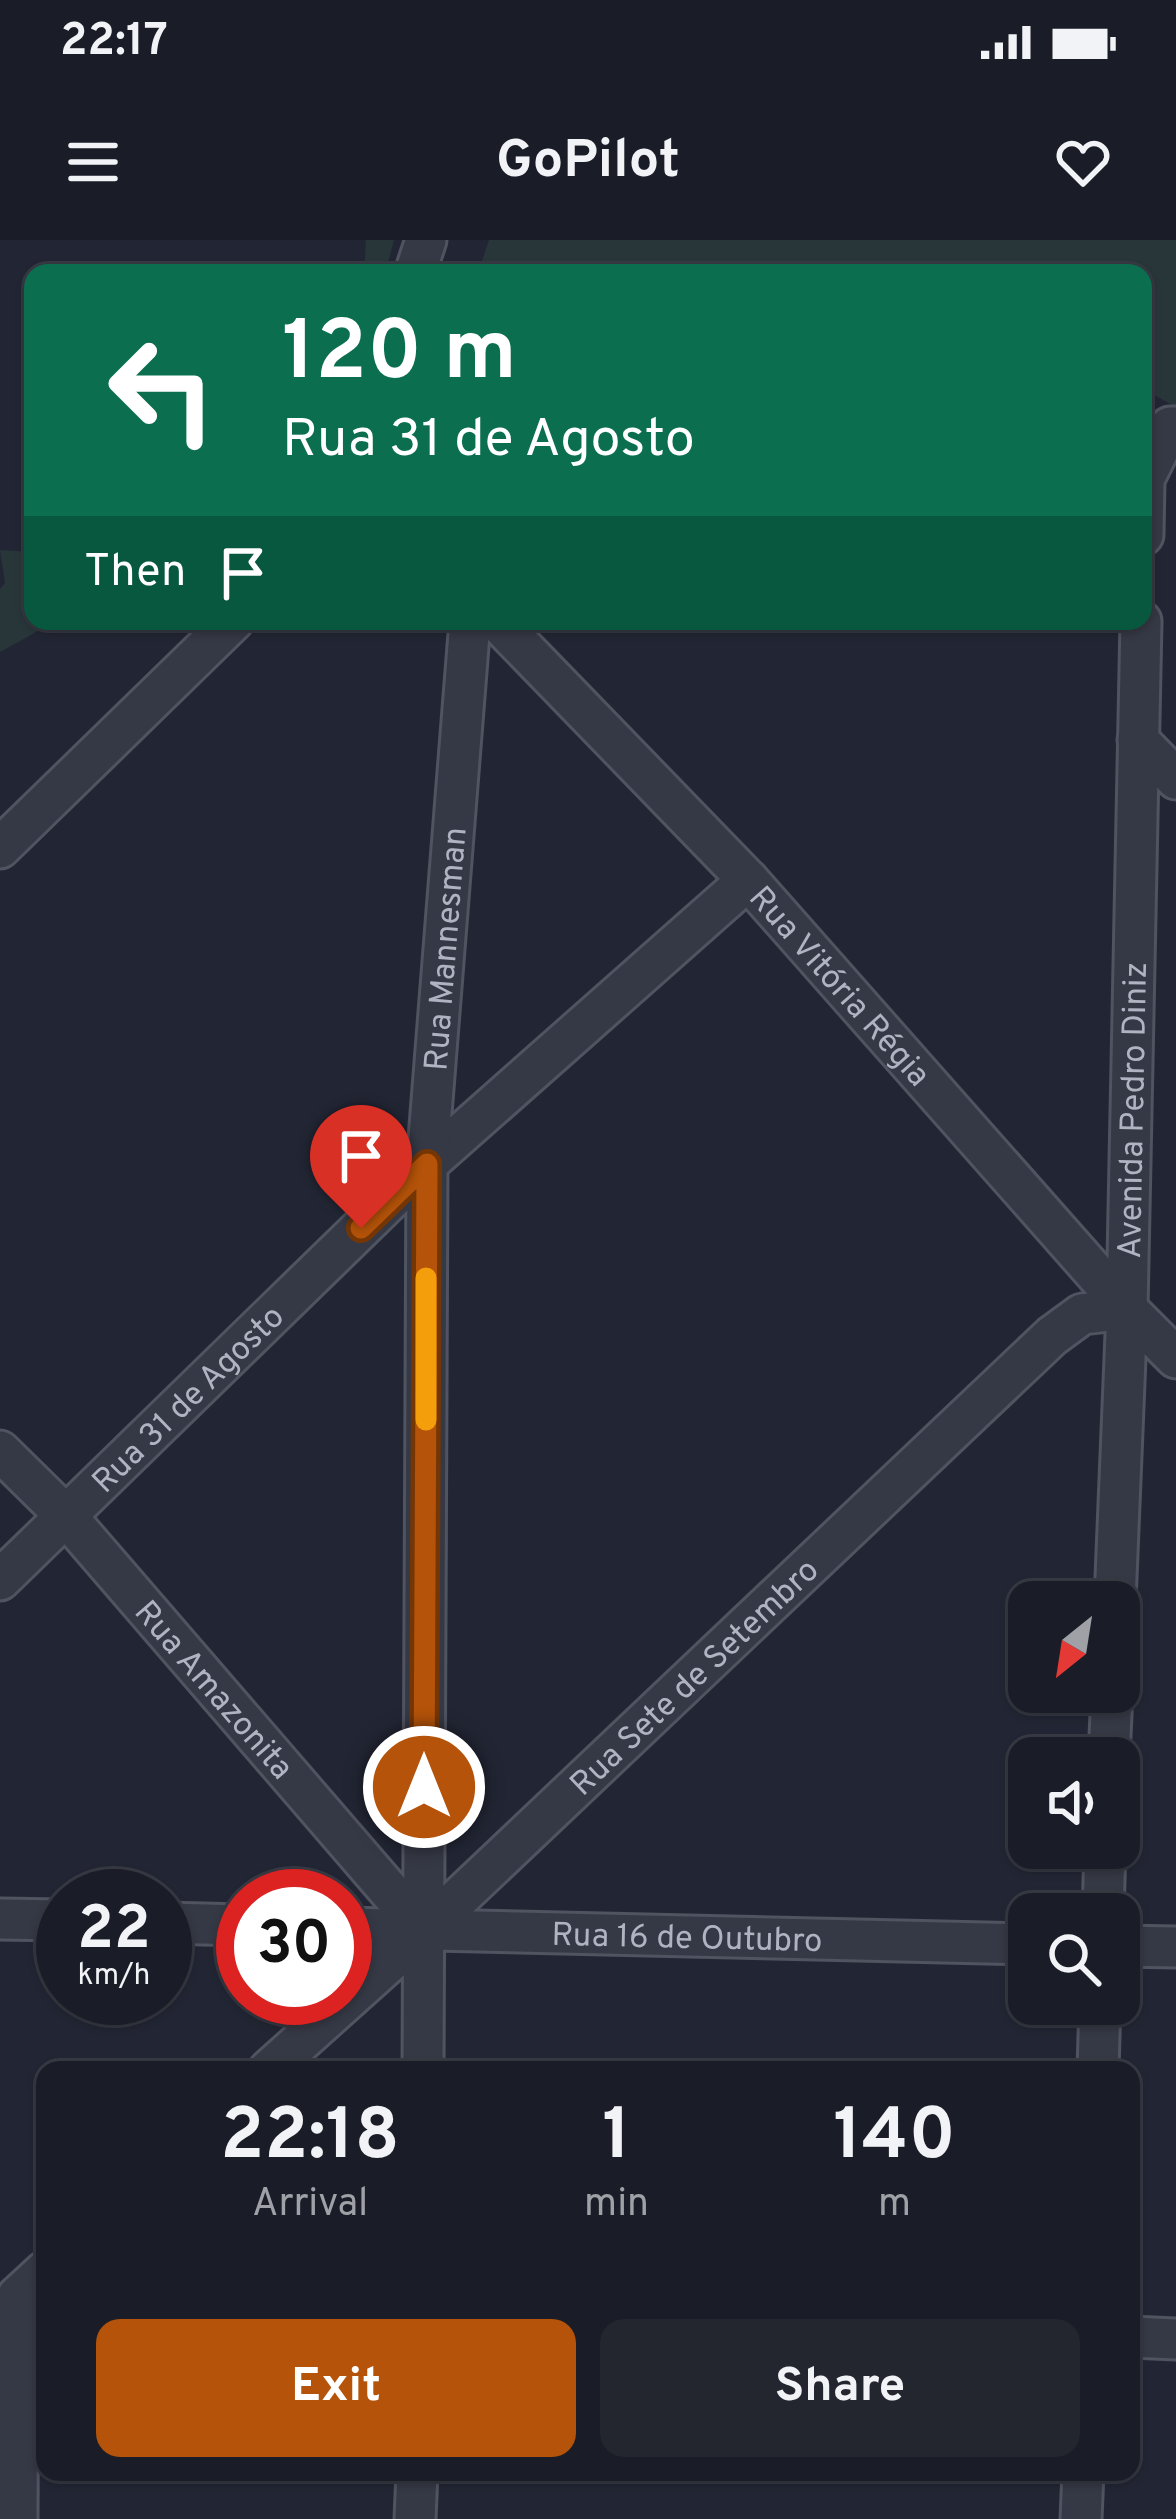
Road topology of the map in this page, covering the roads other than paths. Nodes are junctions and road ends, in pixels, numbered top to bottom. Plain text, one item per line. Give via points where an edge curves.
1 (1173, 427) edge
2 (1152, 465) edge
3 (224, 630) edge
4 (469, 630) edge
5 (505, 630) edge
6 (1141, 630) edge
7 (1138, 740) junction
8 (1176, 779) edge
9 (0, 848) edge
10 (748, 880) junction
11 (427, 1164) junction
12 (1127, 1309) junction
13 (1176, 1358) edge
14 (0, 1451) edge
15 (65, 1516) junction
16 (0, 1580) edge
17 (1116, 1581) edge
18 (0, 1918) edge
19 (36, 1919) edge
20 (372, 1929) edge
21 (424, 1930) junction
22 (1008, 1944) edge
23 (1140, 1946) edge
24 (1176, 1947) edge
25 (1099, 2025) edge
26 (279, 2061) edge
27 (423, 2061) edge
28 (1098, 2061) edge
29 (22, 2287) edge
30 (1140, 2337) edge
31 (1176, 2338) edge
32 (417, 2481) edge
33 (1083, 2481) edge
34 (17, 2519) edge
35 (416, 2519) edge
36 (1081, 2519) edge

1 - 2 street
3 - 9 street
4 - 11 street, Rua Mannesman
5 - 10 street, Rua Vitória Régia
6 - 7 street, Avenida Pedro Diniz
7 - 8 street
7 - 12 street, Avenida Pedro Diniz
10 - 11 street, Rua 31 de Agosto
10 - 12 street, Rua Vitória Régia
11 - 15 street, Rua 31 de Agosto
11 - 21 street, Rua Mannesman
12 - 13 street, Rua Vitória Régia
12 - 17 street, Avenida Pedro Diniz
12 - 21 street, Rua Sete de Setembro via 1082,1314 1052,1336
14 - 15 street, Rua Amazonita
15 - 16 street, Rua 31 de Agosto
15 - 21 street, Rua Amazonita
18 - 19 street
20 - 21 street, Rua 16 de Outubro
21 - 22 street, Rua 16 de Outubro
21 - 26 street, Rua Sete de Setembro
21 - 27 street, Rua Mannesman
23 - 24 street
25 - 28 street
29 - 34 street
30 - 31 street
32 - 35 street
33 - 36 street

